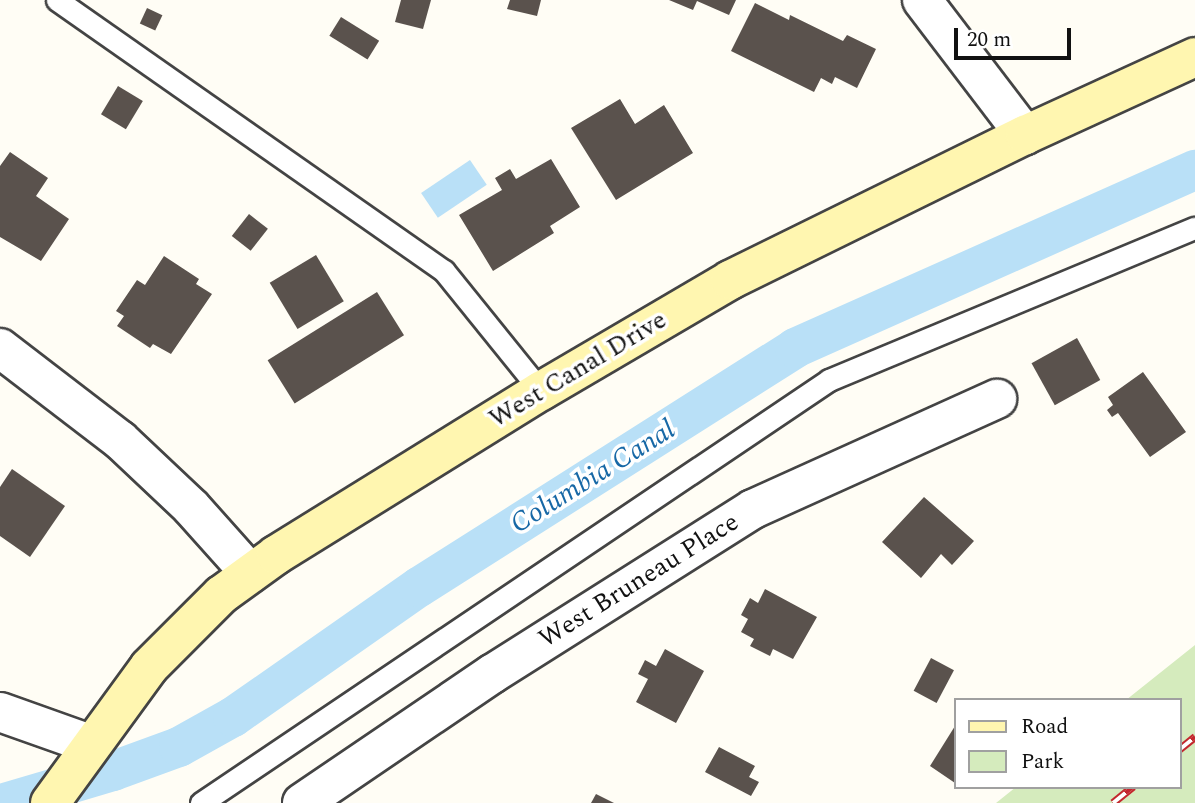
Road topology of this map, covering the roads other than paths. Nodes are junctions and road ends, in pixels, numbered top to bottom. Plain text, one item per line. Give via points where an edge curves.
1 (57, 0) edge
2 (922, 0) edge
3 (1195, 57) edge
4 (1025, 135) junction
5 (1195, 228) edge
6 (0, 348) edge
7 (541, 391) junction
8 (998, 399) dead end
9 (250, 572) junction
10 (0, 712) edge
11 (85, 752) junction
12 (50, 803) edge
13 (201, 803) edge
14 (302, 803) edge

1 - 7 lane via 444,271
2 - 4 street
3 - 4 street, West Canal Drive
4 - 7 street, West Canal Drive via 730,280
5 - 13 lane via 829,380
6 - 9 street via 120,440 191,506
7 - 9 street, West Canal Drive
8 - 14 street, West Bruneau Place via 753,509 492,674
9 - 11 street, West Canal Drive via 149,667
10 - 11 street
11 - 12 street, West Canal Drive

